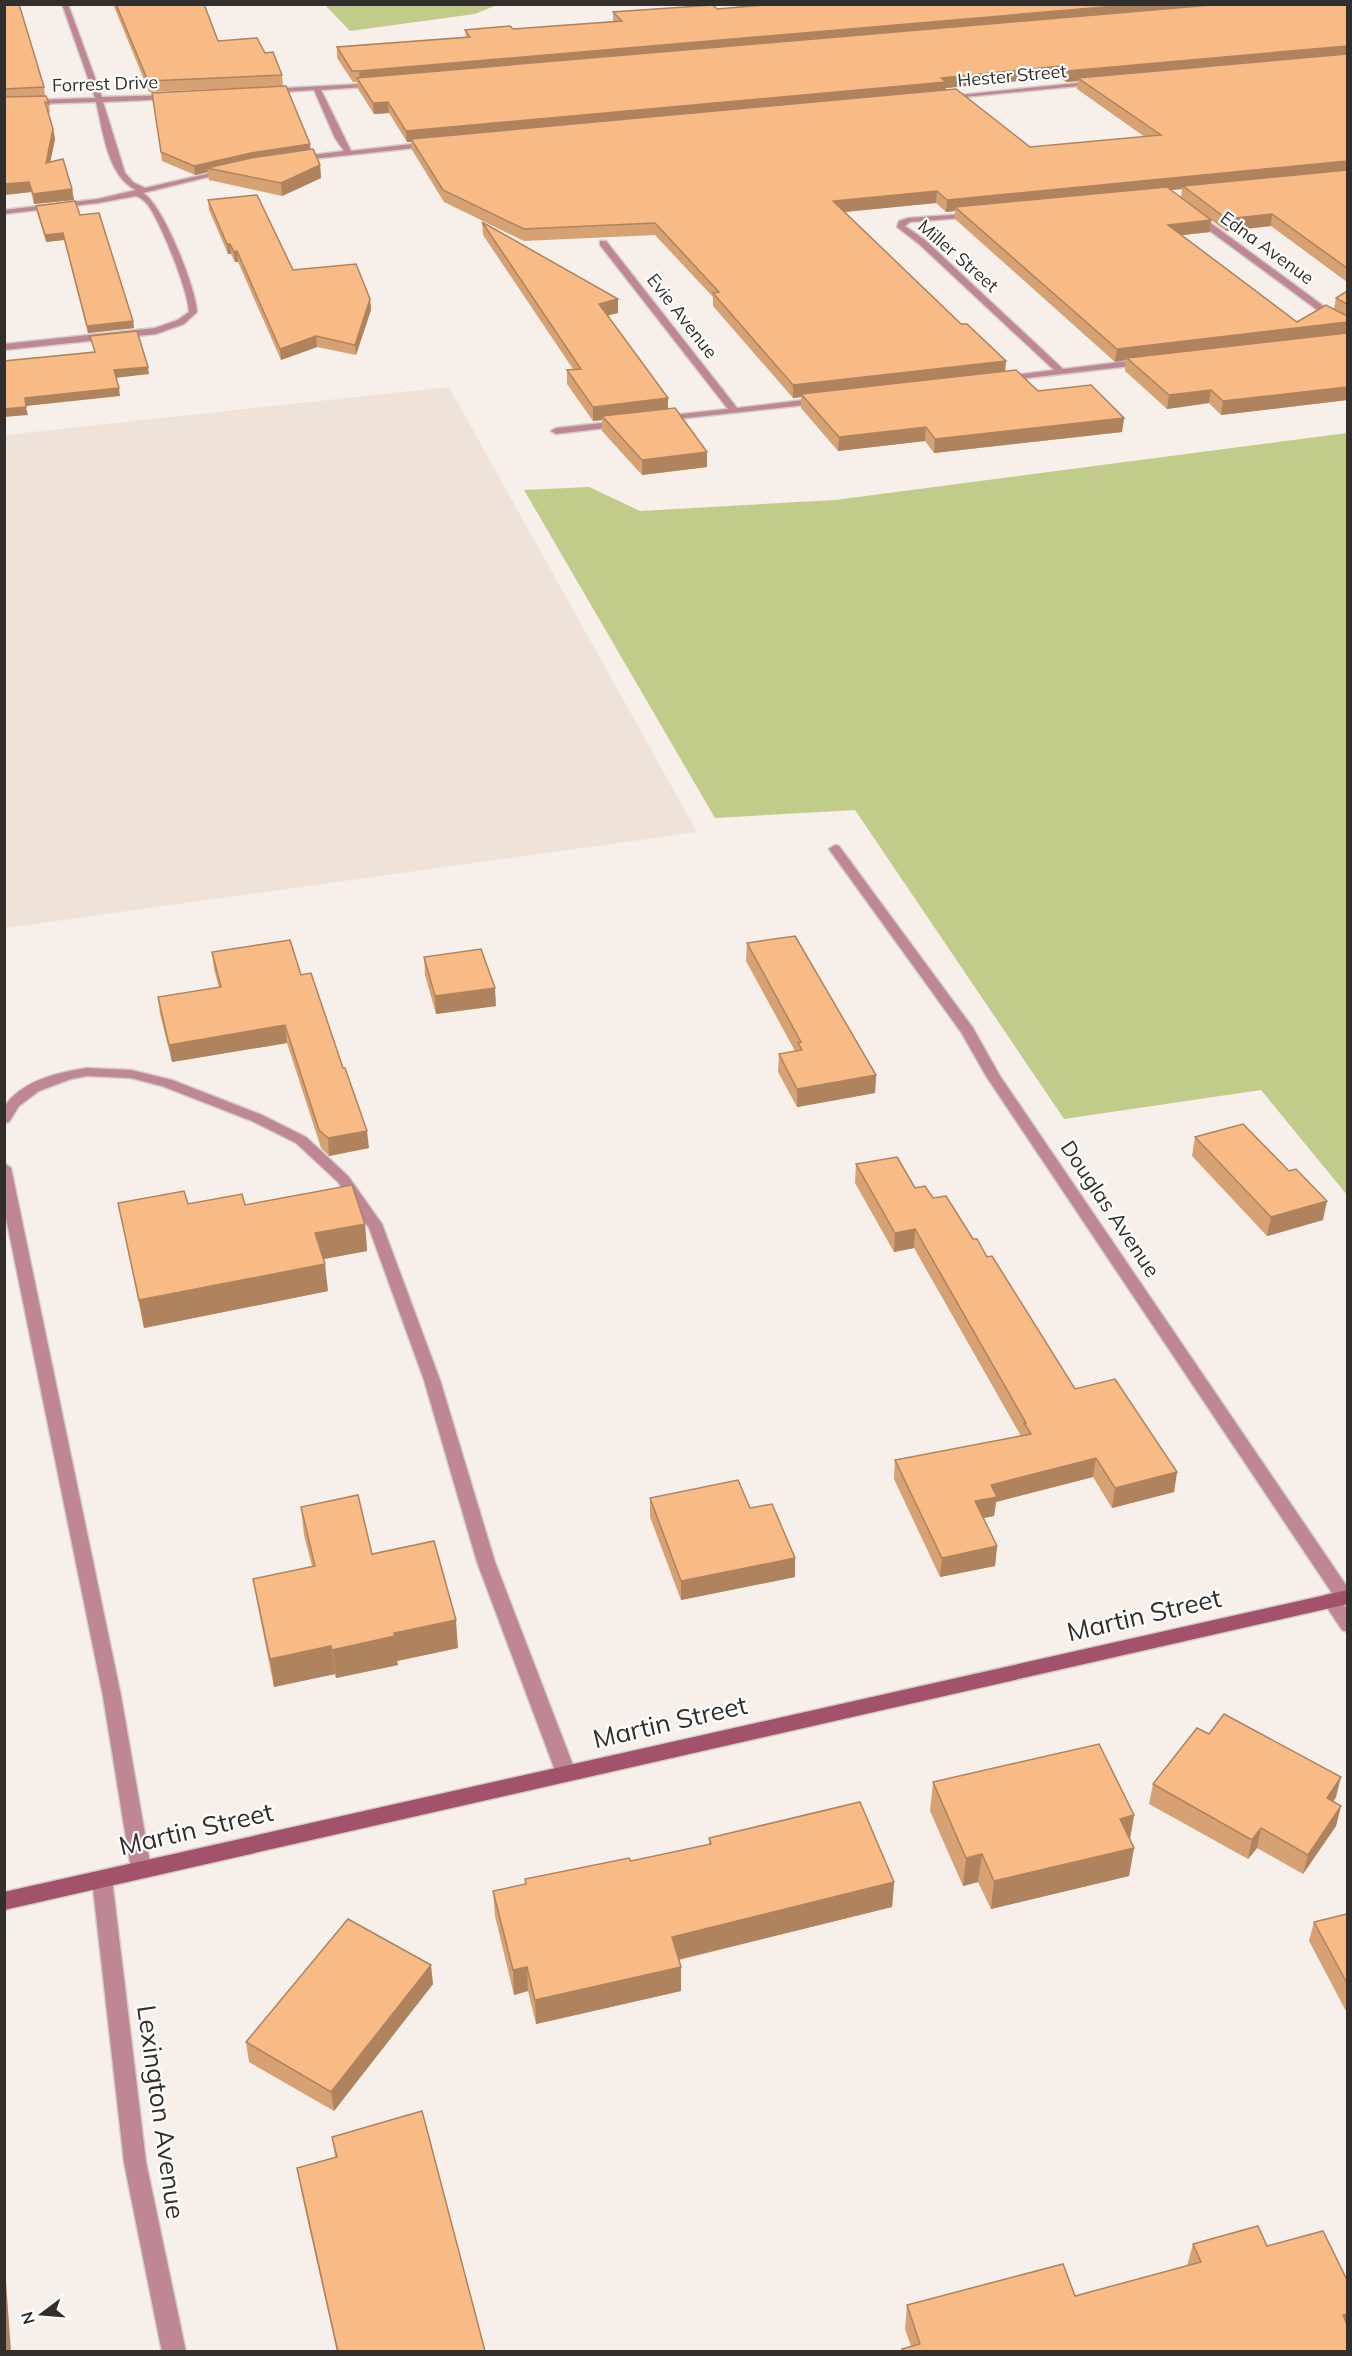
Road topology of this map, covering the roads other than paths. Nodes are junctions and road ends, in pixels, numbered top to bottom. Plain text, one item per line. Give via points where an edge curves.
1 (65, 4) edge
2 (1111, 82) edge
3 (384, 84) edge
4 (317, 88) junction
5 (260, 92) edge
6 (180, 96) edge
7 (933, 98) edge
8 (99, 100) junction
9 (4, 103) edge
10 (439, 144) edge
11 (348, 152) junction
12 (291, 160) edge
13 (234, 170) edge
14 (141, 192) junction
15 (1187, 209) edge
16 (4, 212) edge
17 (989, 213) edge
18 (603, 243) edge
19 (1347, 325) edge
20 (4, 347) edge
21 (1156, 361) edge
22 (1061, 372) junction
23 (991, 381) edge
24 (828, 400) edge
25 (735, 411) junction
26 (646, 421) edge
27 (635, 422) edge
28 (556, 431) dead end
29 (835, 849) dead end
30 (4, 1119) edge
31 (4, 1168) edge
32 (1341, 1598) edge
33 (1347, 1625) edge
34 (566, 1773) junction
35 (141, 1869) junction
36 (102, 1879) junction
37 (4, 1901) edge
38 (174, 2352) edge

1 - 8 street
2 - 7 street, Hester Street
3 - 4 street
4 - 5 street
4 - 11 street
6 - 8 street, Forrest Drive
8 - 9 street, Forrest Drive
8 - 14 street via 121,174
10 - 11 street
11 - 12 street
13 - 14 street
14 - 16 street via 70,206
14 - 20 street via 151,203 189,290 194,307 186,320 156,331
15 - 19 street, Edna Avenue
17 - 22 street, Miller Street via 916,219 901,226
18 - 25 street, Evie Avenue
21 - 22 street
22 - 23 street
24 - 25 street
25 - 26 street
27 - 28 street
29 - 32 street, Douglas Avenue via 968,1031 993,1076
30 - 34 street via 14,1103 34,1088 68,1075 131,1074 167,1083 257,1118 301,1140 343,1179 377,1228 432,1380 486,1562
31 - 35 street via 112,1696
32 - 33 street, Douglas Avenue
32 - 34 street, Martin Street
34 - 35 street, Martin Street
35 - 36 street, Martin Street
36 - 37 street, Martin Street
36 - 38 street, Lexington Avenue via 135,2162

